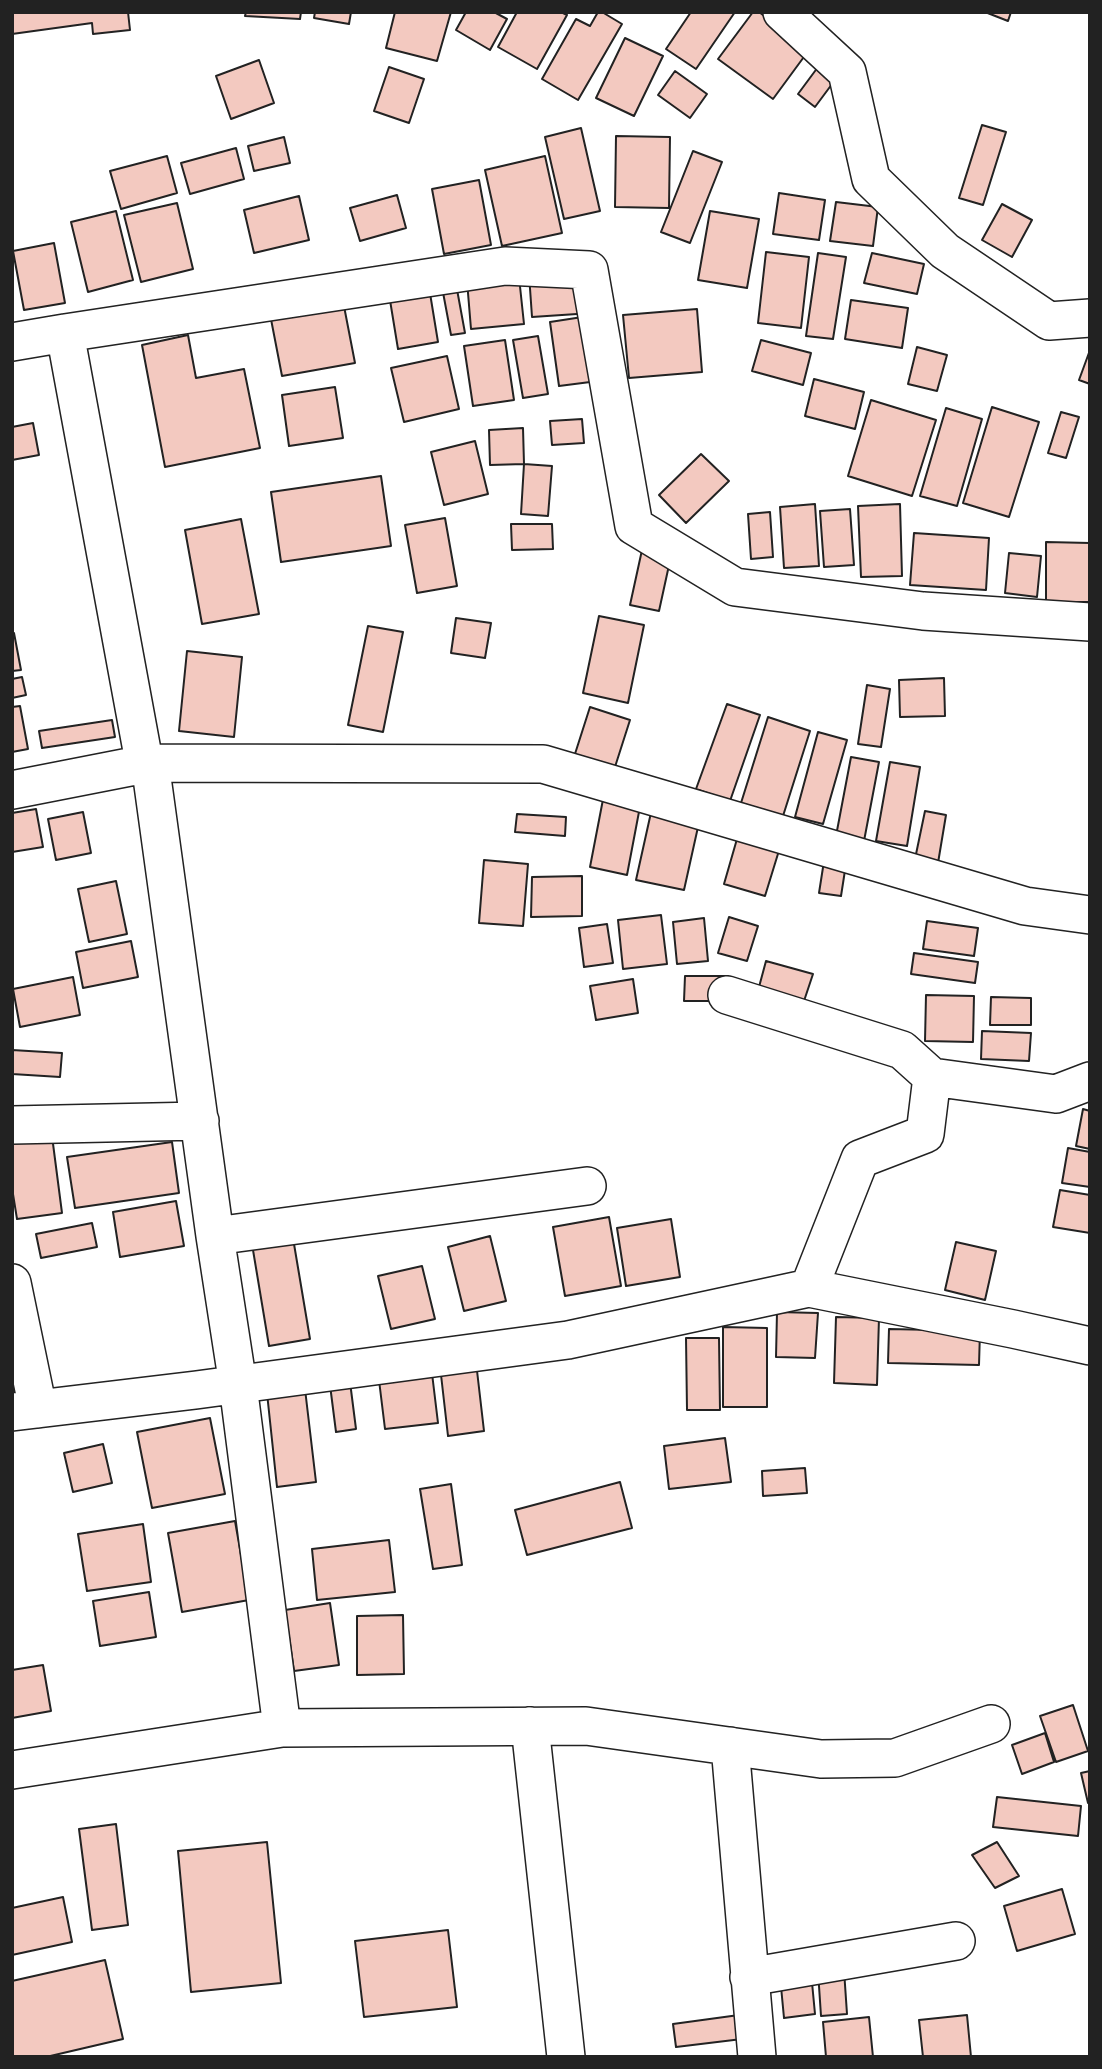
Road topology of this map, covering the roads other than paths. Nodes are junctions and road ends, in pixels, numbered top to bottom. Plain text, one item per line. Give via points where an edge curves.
1 (782, 12) edge
2 (1090, 318) edge
3 (65, 333) junction
4 (12, 342) edge
5 (1090, 622) edge
6 (150, 763) junction
7 (12, 790) edge
8 (1090, 915) edge
9 (727, 995) dead end
10 (932, 1077) junction
11 (1090, 1081) edge
12 (200, 1121) junction
13 (12, 1125) edge
14 (587, 1186) dead end
15 (215, 1236) junction
16 (12, 1283) edge
17 (810, 1288) junction
18 (1090, 1346) edge
19 (238, 1385) junction
20 (25, 1411) edge
21 (991, 1724) dead end
22 (530, 1726) junction
23 (282, 1728) junction
24 (730, 1746) junction
25 (12, 1770) edge
26 (957, 1941) dead end
27 (749, 1977) junction
28 (566, 2057) edge
29 (757, 2057) edge

1 - 2 street via 847,72 872,179 945,251 1049,321
3 - 4 street
3 - 5 street via 505,266 589,270 634,526 735,587 923,611
3 - 6 street via 143,756
6 - 7 street
6 - 8 street via 543,764 1025,906
6 - 12 street
9 - 10 street via 902,1050
10 - 11 street via 1056,1094
10 - 17 street via 925,1134 860,1158
12 - 13 street
12 - 15 street
14 - 15 street
15 - 19 street
16 - 20 street
17 - 18 street
17 - 19 street via 568,1340
19 - 20 street
19 - 23 street
21 - 24 street via 895,1758 821,1759
22 - 23 street
22 - 24 street via 586,1726
22 - 28 street
23 - 25 street
24 - 27 street
26 - 27 street
27 - 29 street

